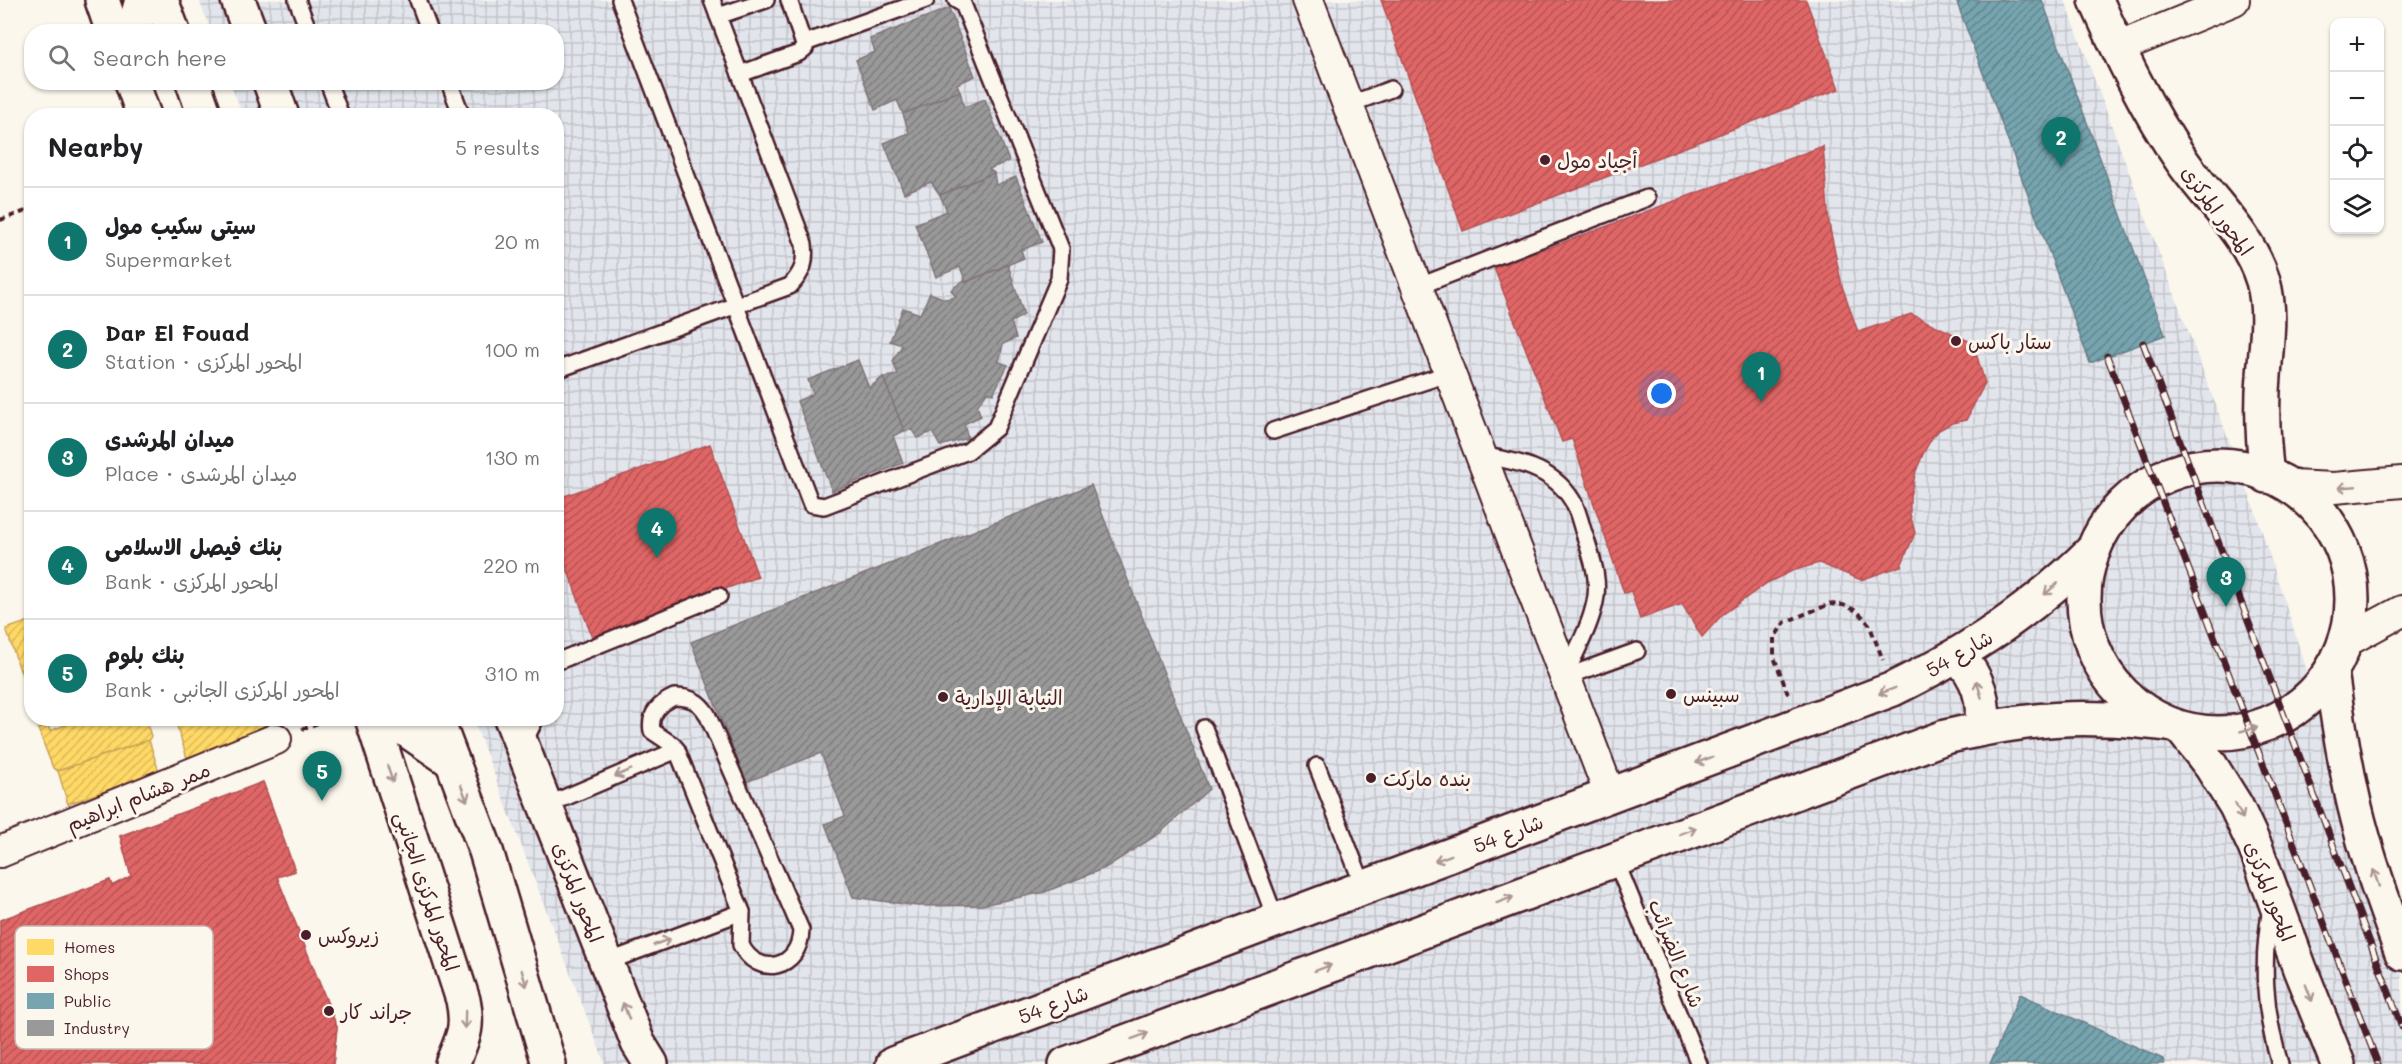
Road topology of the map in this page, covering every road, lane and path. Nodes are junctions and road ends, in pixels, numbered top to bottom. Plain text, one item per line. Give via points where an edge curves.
1 (102, 0) edge
2 (141, 0) edge
3 (161, 0) edge
4 (238, 0) edge
5 (297, 0) edge
6 (417, 0) edge
7 (620, 0) edge
8 (712, 0) edge
9 (766, 0) edge
10 (789, 0) edge
11 (926, 0) edge
12 (956, 0) edge
13 (1308, 0) edge
14 (2096, 0) edge
15 (2234, 0) edge
16 (718, 16) junction
17 (110, 24) edge
18 (135, 24) edge
19 (170, 24) edge
20 (247, 24) edge
21 (306, 24) edge
22 (426, 24) edge
23 (805, 44) junction
24 (2117, 48) junction
25 (740, 74) junction
26 (1391, 88) dead end
27 (135, 90) edge
28 (196, 90) edge
29 (273, 90) edge
30 (331, 90) edge
31 (452, 90) edge
32 (1348, 105) junction
33 (141, 108) edge
34 (203, 108) edge
35 (279, 108) edge
36 (338, 108) edge
37 (459, 108) edge
38 (1647, 198) dead end
39 (24, 212) edge
40 (0, 220) edge
41 (1417, 287) junction
42 (735, 306) junction
43 (564, 366) edge
44 (1450, 373) junction
45 (1273, 431) dead end
46 (1481, 454) junction
47 (2279, 481) junction
48 (2402, 482) edge
49 (2094, 549) junction
50 (719, 596) dead end
51 (2402, 611) edge
52 (1637, 651) dead end
53 (1958, 656) junction
54 (2338, 656) junction
55 (564, 659) edge
56 (1565, 677) junction
57 (1893, 689) junction
58 (1800, 724) junction
59 (375, 726) edge
60 (400, 726) edge
61 (439, 726) edge
62 (2175, 726) junction
63 (523, 728) edge
64 (1204, 728) dead end
65 (1981, 729) junction
66 (276, 739) dead end
67 (676, 750) junction
68 (452, 760) junction
69 (1317, 766) dead end
70 (1610, 795) junction
71 (545, 806) junction
72 (0, 852) edge
73 (1615, 859) junction
74 (1364, 888) junction
75 (2274, 893) junction
76 (742, 912) junction
77 (1276, 920) junction
78 (2402, 953) edge
79 (607, 962) junction
80 (1080, 1061) edge
81 (452, 1064) edge
82 (549, 1064) edge
83 (651, 1064) edge
84 (893, 1064) edge
85 (1699, 1064) edge
86 (2280, 1064) edge
87 (2338, 1064) edge

1 - 17 main road
2 - 18 main road
3 - 19 main road
4 - 20 main road
5 - 21 lane
6 - 22 lane
7 - 42 lane
8 - 16 lane
9 - 16 lane
10 - 23 lane
11 - 23 lane
12 - 42 lane via 963,4 1061,249 1059,279 996,428 968,452 824,506 810,504
13 - 32 street
14 - 24 main road, المحور المركزى
15 - 24 street
16 - 25 lane
23 - 25 lane via 799,53
24 - 47 main road, المحور المركزى via 2158,125 2236,229 2263,282 2268,311 2262,409
25 - 42 lane via 804,244 806,260 801,275 790,286
26 - 32 lane
27 - 33 main road
28 - 34 main road
29 - 35 main road
30 - 36 lane
31 - 37 lane
32 - 41 street
38 - 41 lane
39 - 40 path
41 - 44 street
42 - 43 lane
44 - 45 lane
44 - 46 street
46 - 56 street
46 - 56 lane via 1540,470 1572,500 1592,558 1596,590 1589,621
48 -> 47 street via 2334,488
47 - 49 main road via 2250,468 2219,465 2188,468 2158,479 2132,496 2110,520
47 - 54 main road via 2314,505 2332,528 2344,555 2351,583 2351,613
49 -> 53 main road, شارع 54 via 2027,609
49 - 62 main road via 2086,578 2084,608 2090,638 2102,666 2134,703
50 - 55 lane
51 - 54 street
52 - 56 lane
53 - 57 main road, شارع 54
65 -> 53 main road via 1980,691
62 -> 54 main road via 2210,733 2239,732 2266,724 2314,693
78 -> 54 main road via 2354,805 2341,738
56 - 70 street
57 -> 58 main road, شارع 54
57 - 58 path via 1869,624 1853,609 1830,604 1785,622 1774,638 1774,657
58 -> 70 main road, شارع 54
59 -> 81 main road, المحور المركزى الجانبى via 463,1000 467,1020
60 - 68 main road
61 - 68 main road
62 - 65 main road via 2104,718
62 -> 75 main road, المحور المركزى via 2211,766 2236,806
63 - 71 main road, المحور المركزى
64 - 77 lane
73 -> 65 main road via 1910,748
66 - 72 street, ممر هشام ابراهيم
67 -> 71 lane
67 - 76 lane
67 - 76 lane via 654,734 651,727 657,708 664,701 684,697 694,700 707,714 801,930 796,953 777,965 754,960 741,945
68 -> 82 main road via 486,851
69 - 74 lane
70 -> 74 main road, شارع 54
71 - 79 main road, المحور المركزى
80 -> 73 main road
73 - 85 lane, شارع الضرائب
74 - 77 main road, شارع 54
75 - 86 lane via 2266,933 2264,975 2268,1017
75 -> 87 main road, المحور المركزى
79 -> 76 lane
77 - 84 main road, شارع 54
83 -> 79 main road, المحور المركزى via 638,1043

